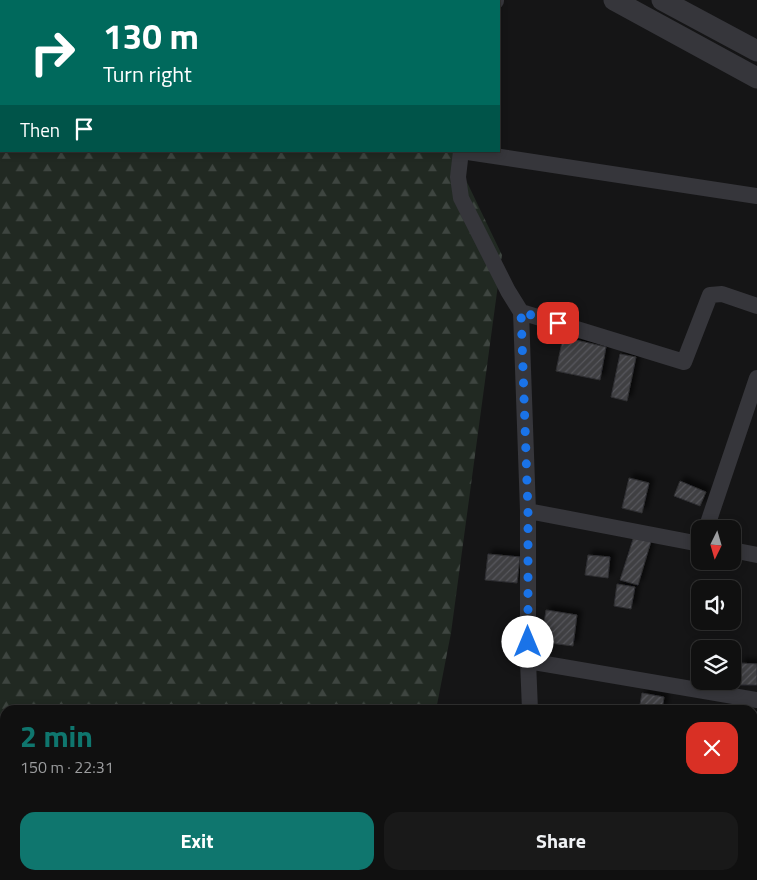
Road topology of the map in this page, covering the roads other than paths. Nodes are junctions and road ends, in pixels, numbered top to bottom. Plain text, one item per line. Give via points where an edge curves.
1 (614, 0) edge
2 (662, 0) edge
3 (757, 51) edge
4 (757, 78) edge
5 (461, 152) edge
6 (468, 152) edge
7 (757, 196) edge
8 (757, 306) edge
9 (521, 312) junction
10 (757, 378) edge
11 (528, 511) junction
12 (709, 520) edge
13 (691, 542) edge
14 (741, 552) edge
15 (757, 555) edge
16 (528, 661) junction
17 (757, 700) edge
18 (530, 705) edge

1 - 4 street
2 - 3 street
5 - 9 street via 458,177 462,198
6 - 7 street
8 - 9 street via 722,294 710,295 684,362
9 - 11 street
10 - 12 street
11 - 13 street
11 - 16 street
14 - 15 street
16 - 17 street
16 - 18 street

